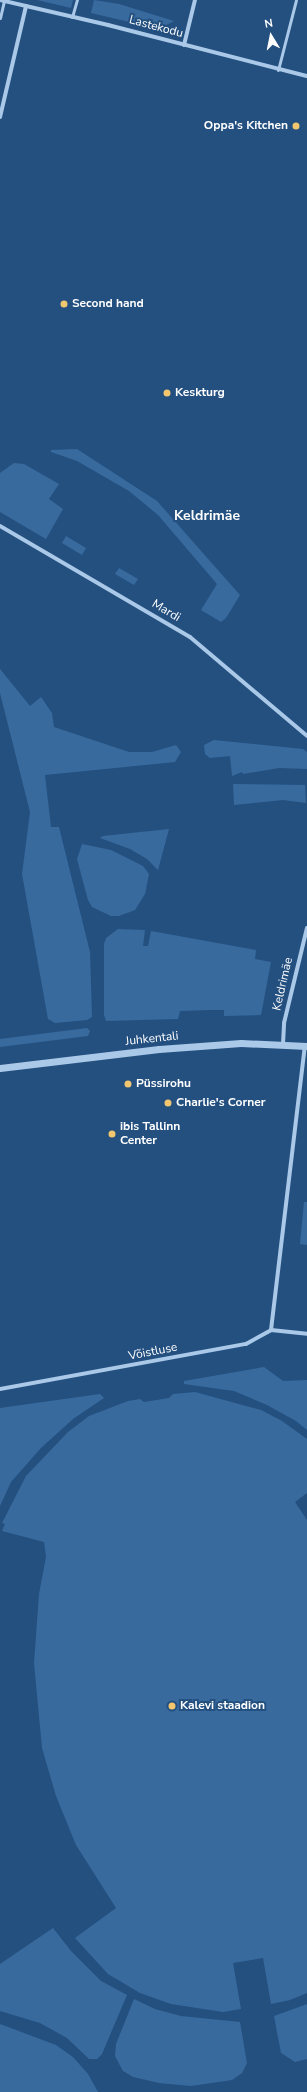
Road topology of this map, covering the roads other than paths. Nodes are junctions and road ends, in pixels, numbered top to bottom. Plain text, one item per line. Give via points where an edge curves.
1 (77, 0) edge
2 (195, 0) edge
3 (296, 0) edge
4 (2, 1) edge
5 (26, 6) junction
6 (72, 17) junction
7 (0, 18) edge
8 (184, 45) junction
9 (278, 70) junction
10 (307, 76) edge
11 (0, 117) edge
12 (0, 526) edge
13 (307, 736) edge
14 (307, 928) edge
15 (283, 1044) junction
16 (306, 1046) edge
17 (0, 1068) edge
18 (271, 1330) junction
19 (307, 1334) edge
20 (0, 1389) edge

1 - 6 lane
2 - 8 street
3 - 9 lane
4 - 5 street, Lastekodu
4 - 7 lane
5 - 6 street, Lastekodu
5 - 11 street
6 - 8 street, Lastekodu
8 - 9 street, Lastekodu
9 - 10 street, Lastekodu
12 - 13 street, Mardi via 190,637
14 - 15 street, Keldrimäe via 284,1023
15 - 16 street, Juhkentali
15 - 17 street, Juhkentali via 241,1043 159,1049
16 - 18 street
18 - 19 street
18 - 20 street, Võistluse via 246,1344

